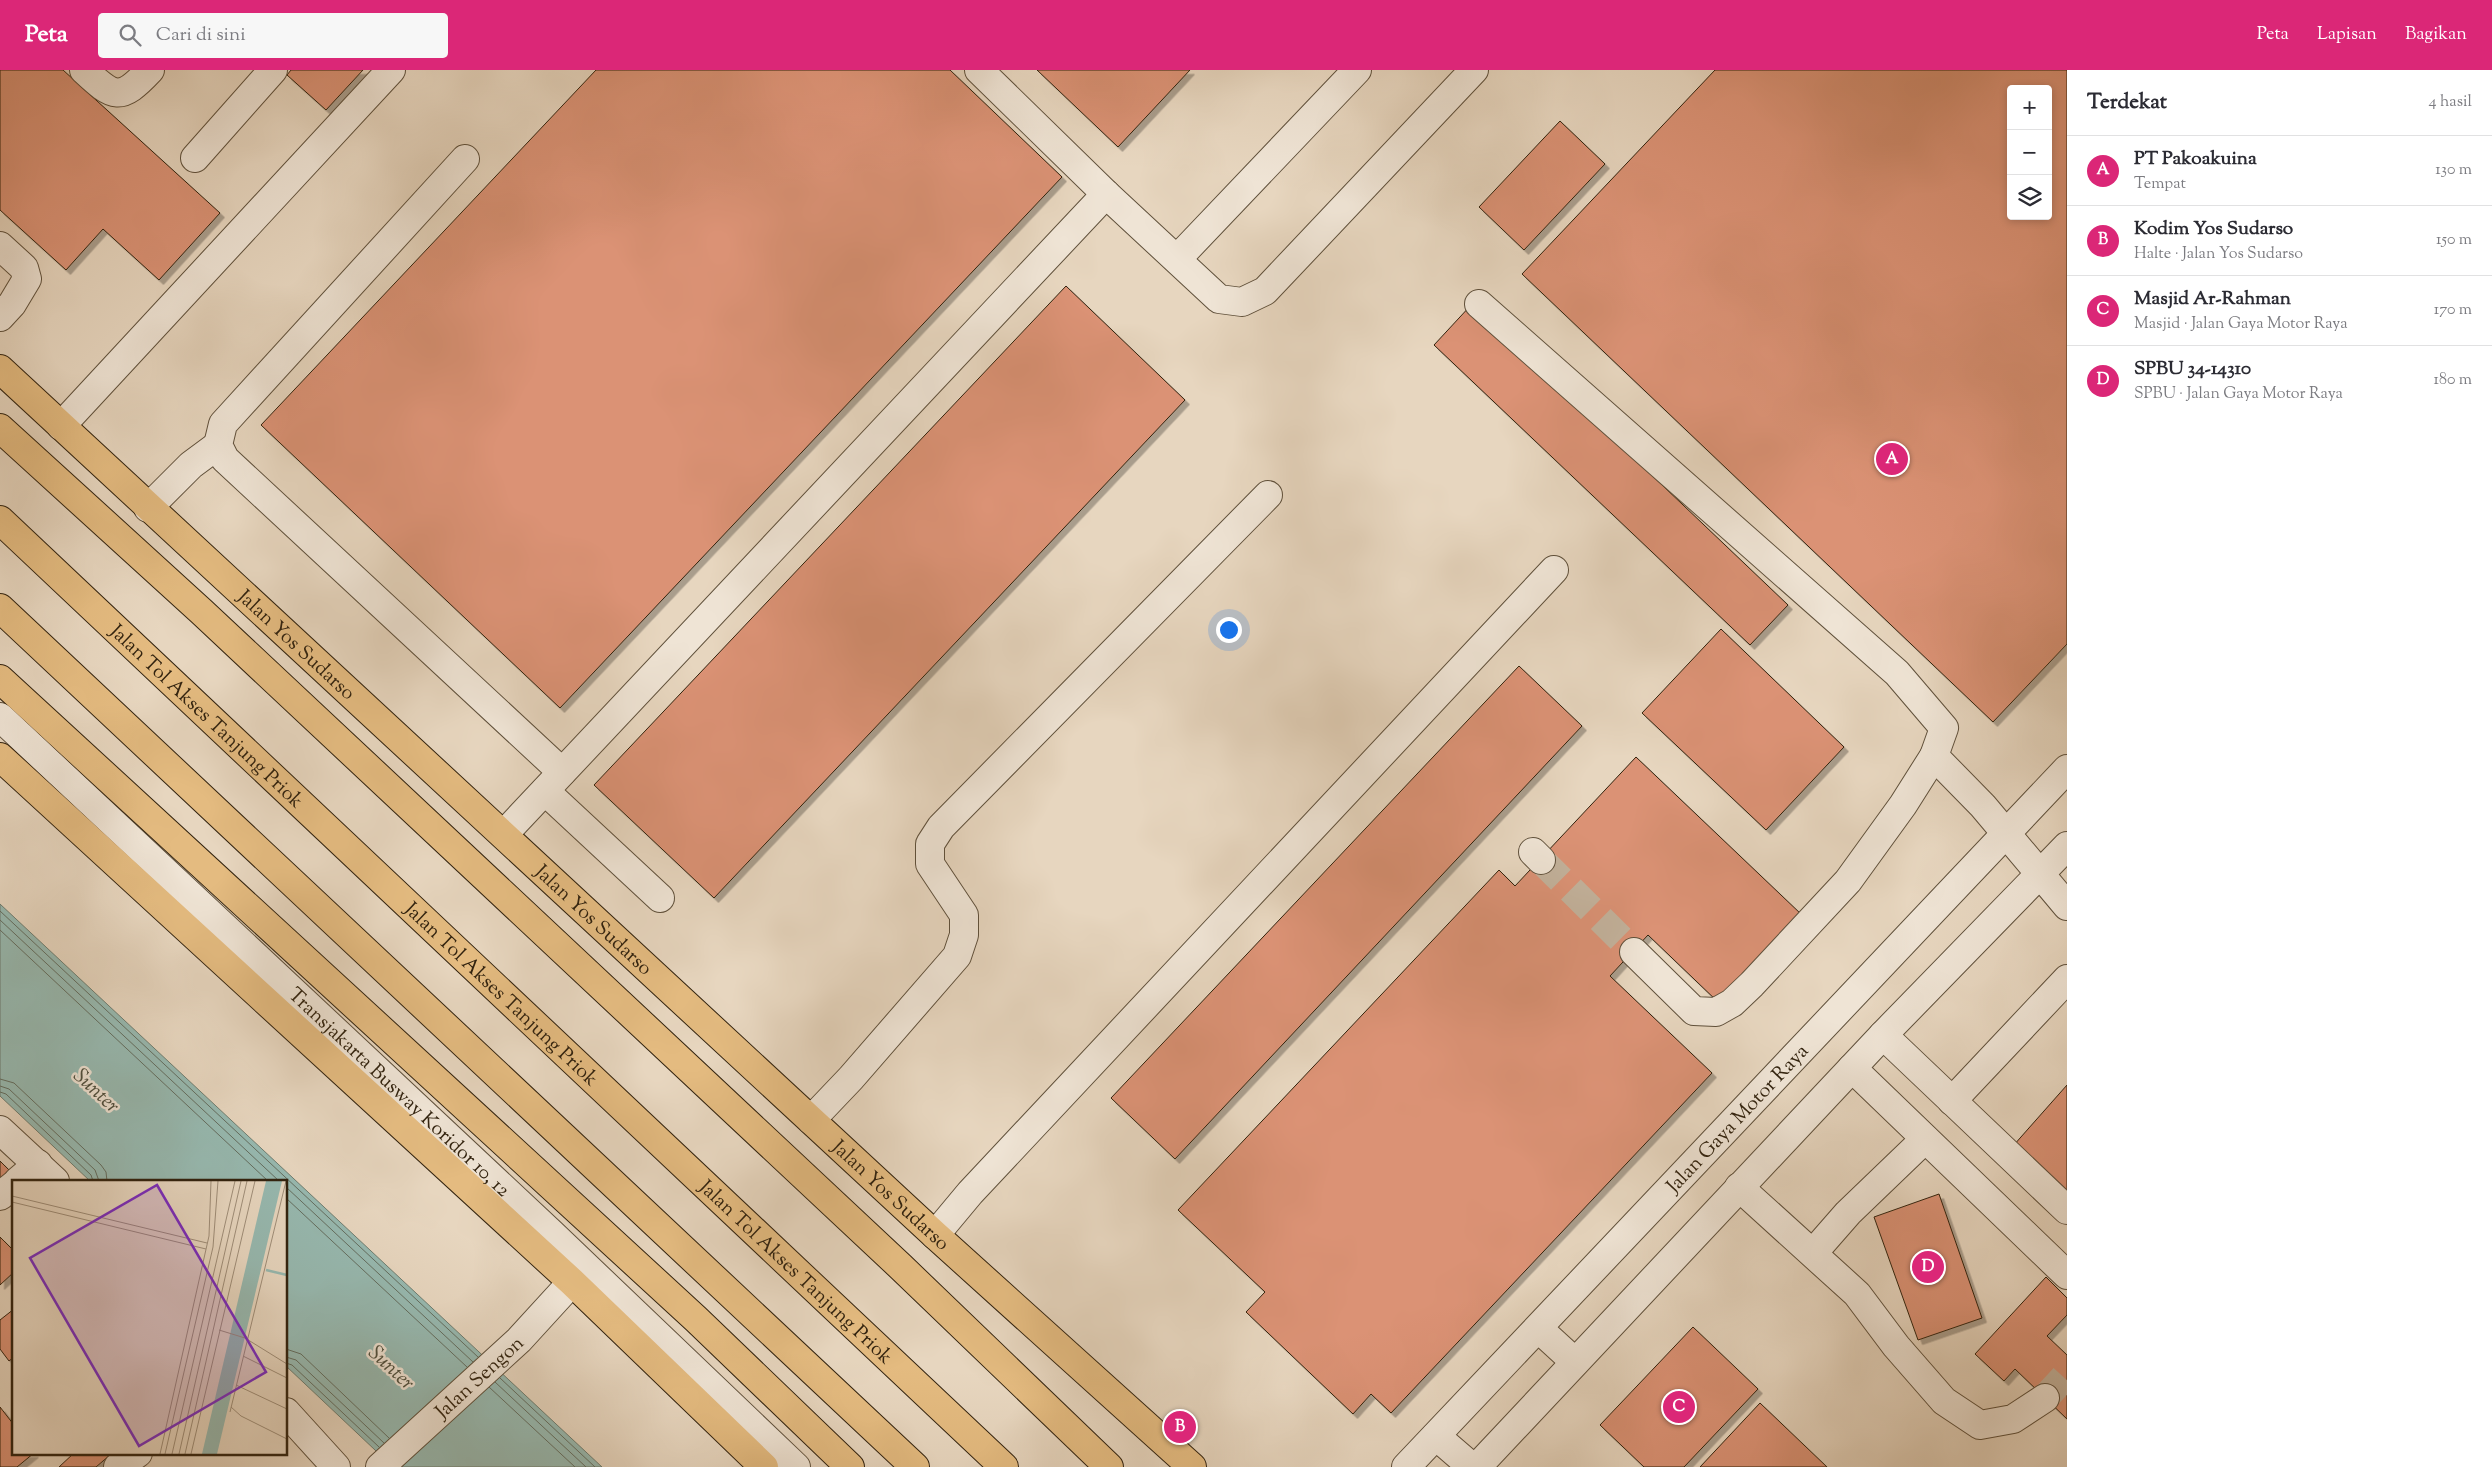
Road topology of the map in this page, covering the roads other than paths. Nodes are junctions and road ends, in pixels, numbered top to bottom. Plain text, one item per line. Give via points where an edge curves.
1 (84, 70) edge
2 (150, 70) edge
3 (273, 70) edge
4 (391, 70) edge
5 (979, 70) edge
6 (1357, 70) edge
7 (1474, 70) edge
8 (195, 158) dead end
9 (465, 159) dead end
10 (1106, 194) junction
11 (0, 246) edge
12 (1177, 259) junction
13 (1479, 304) dead end
14 (0, 317) edge
15 (0, 369) edge
16 (61, 426) junction
17 (0, 428) edge
18 (218, 445) junction
19 (1268, 495) dead end
20 (148, 508) junction
21 (0, 520) edge
22 (1554, 570) dead end
23 (0, 608) edge
24 (0, 679) edge
25 (0, 717) edge
26 (1934, 756) junction
27 (0, 757) edge
28 (2067, 769) edge
29 (553, 782) junction
30 (504, 834) junction
31 (2006, 834) junction
32 (2067, 846) edge
33 (2040, 875) junction
34 (660, 898) dead end
35 (2067, 906) edge
36 (1634, 952) tunnel mouth
37 (2067, 979) edge
38 (1883, 1035) junction
39 (1852, 1068) junction
40 (1952, 1101) junction
41 (811, 1120) junction
42 (0, 1130) edge
43 (1925, 1139) junction
44 (37, 1175) edge
45 (12, 1187) edge
46 (1739, 1187) junction
47 (0, 1196) edge
48 (2067, 1210) edge
49 (935, 1235) junction
50 (1813, 1253) junction
51 (2067, 1275) edge
52 (572, 1282) junction
53 (1539, 1329) junction
54 (1575, 1362) junction
55 (2045, 1398) tunnel mouth
56 (288, 1414) edge
57 (1436, 1436) junction
58 (137, 1454) edge
59 (381, 1466) edge
60 (118, 1467) edge
61 (336, 1467) edge
62 (764, 1467) edge
63 (796, 1467) edge
64 (850, 1467) edge
65 (915, 1467) edge
66 (1004, 1467) edge
67 (1109, 1467) edge
68 (1192, 1467) edge
69 (1406, 1467) edge
70 (1472, 1467) edge
71 (1477, 1467) edge

1 - 2 street via 106,91 118,94 136,85
3 - 8 street
4 - 16 street
5 - 10 street
6 - 12 street
7 - 12 street via 1265,291 1242,302 1219,299
9 - 18 street via 223,424
10 - 12 street
10 - 29 street
11 - 14 street via 24,268 27,279
13 - 26 street via 1897,673 1944,728
15 - 16 highway, Jalan Yos Sudarso
16 - 20 highway, Jalan Yos Sudarso
17 - 67 highway via 893,1260
18 - 20 street via 191,465
18 - 29 street via 225,459
19 - 41 street via 940,827 930,844 930,864 964,915 964,934 957,956
20 - 30 highway, Jalan Yos Sudarso
21 - 66 highway, Jalan Tol Akses Tanjung Priok
22 - 49 street via 970,1193
23 - 65 highway
24 - 64 highway via 696,1319
25 - 63 street, Transjakarta Busway Koridor 10, 12
26 - 31 street
26 - 36 street via 1848,881 1732,1003 1716,1012 1694,1011
27 - 52 highway
28 - 31 street, Jalan Gaya Motor Raya
29 - 30 street
29 - 34 street
30 - 41 highway, Jalan Yos Sudarso
31 - 33 street
31 - 53 street, Jalan Gaya Motor Raya
32 - 33 street
33 - 35 street
33 - 38 street
37 - 40 street
38 - 39 street
38 - 40 street
39 - 43 street
39 - 46 street
40 - 48 street
41 - 49 highway, Jalan Yos Sudarso
42 - 44 street
43 - 50 street via 1848,1213
43 - 51 street
45 - 47 street
46 - 50 street
46 - 54 street
49 - 68 highway, Jalan Yos Sudarso
50 - 55 street via 1857,1294 1896,1346 1944,1401 1980,1425 2013,1419
52 - 59 street, Jalan Sengon via 519,1340
52 - 62 highway
53 - 54 street
53 - 57 street, Jalan Gaya Motor Raya
54 - 71 street
56 - 61 street
57 - 69 street, Jalan Gaya Motor Raya
57 - 70 street
58 - 60 street

